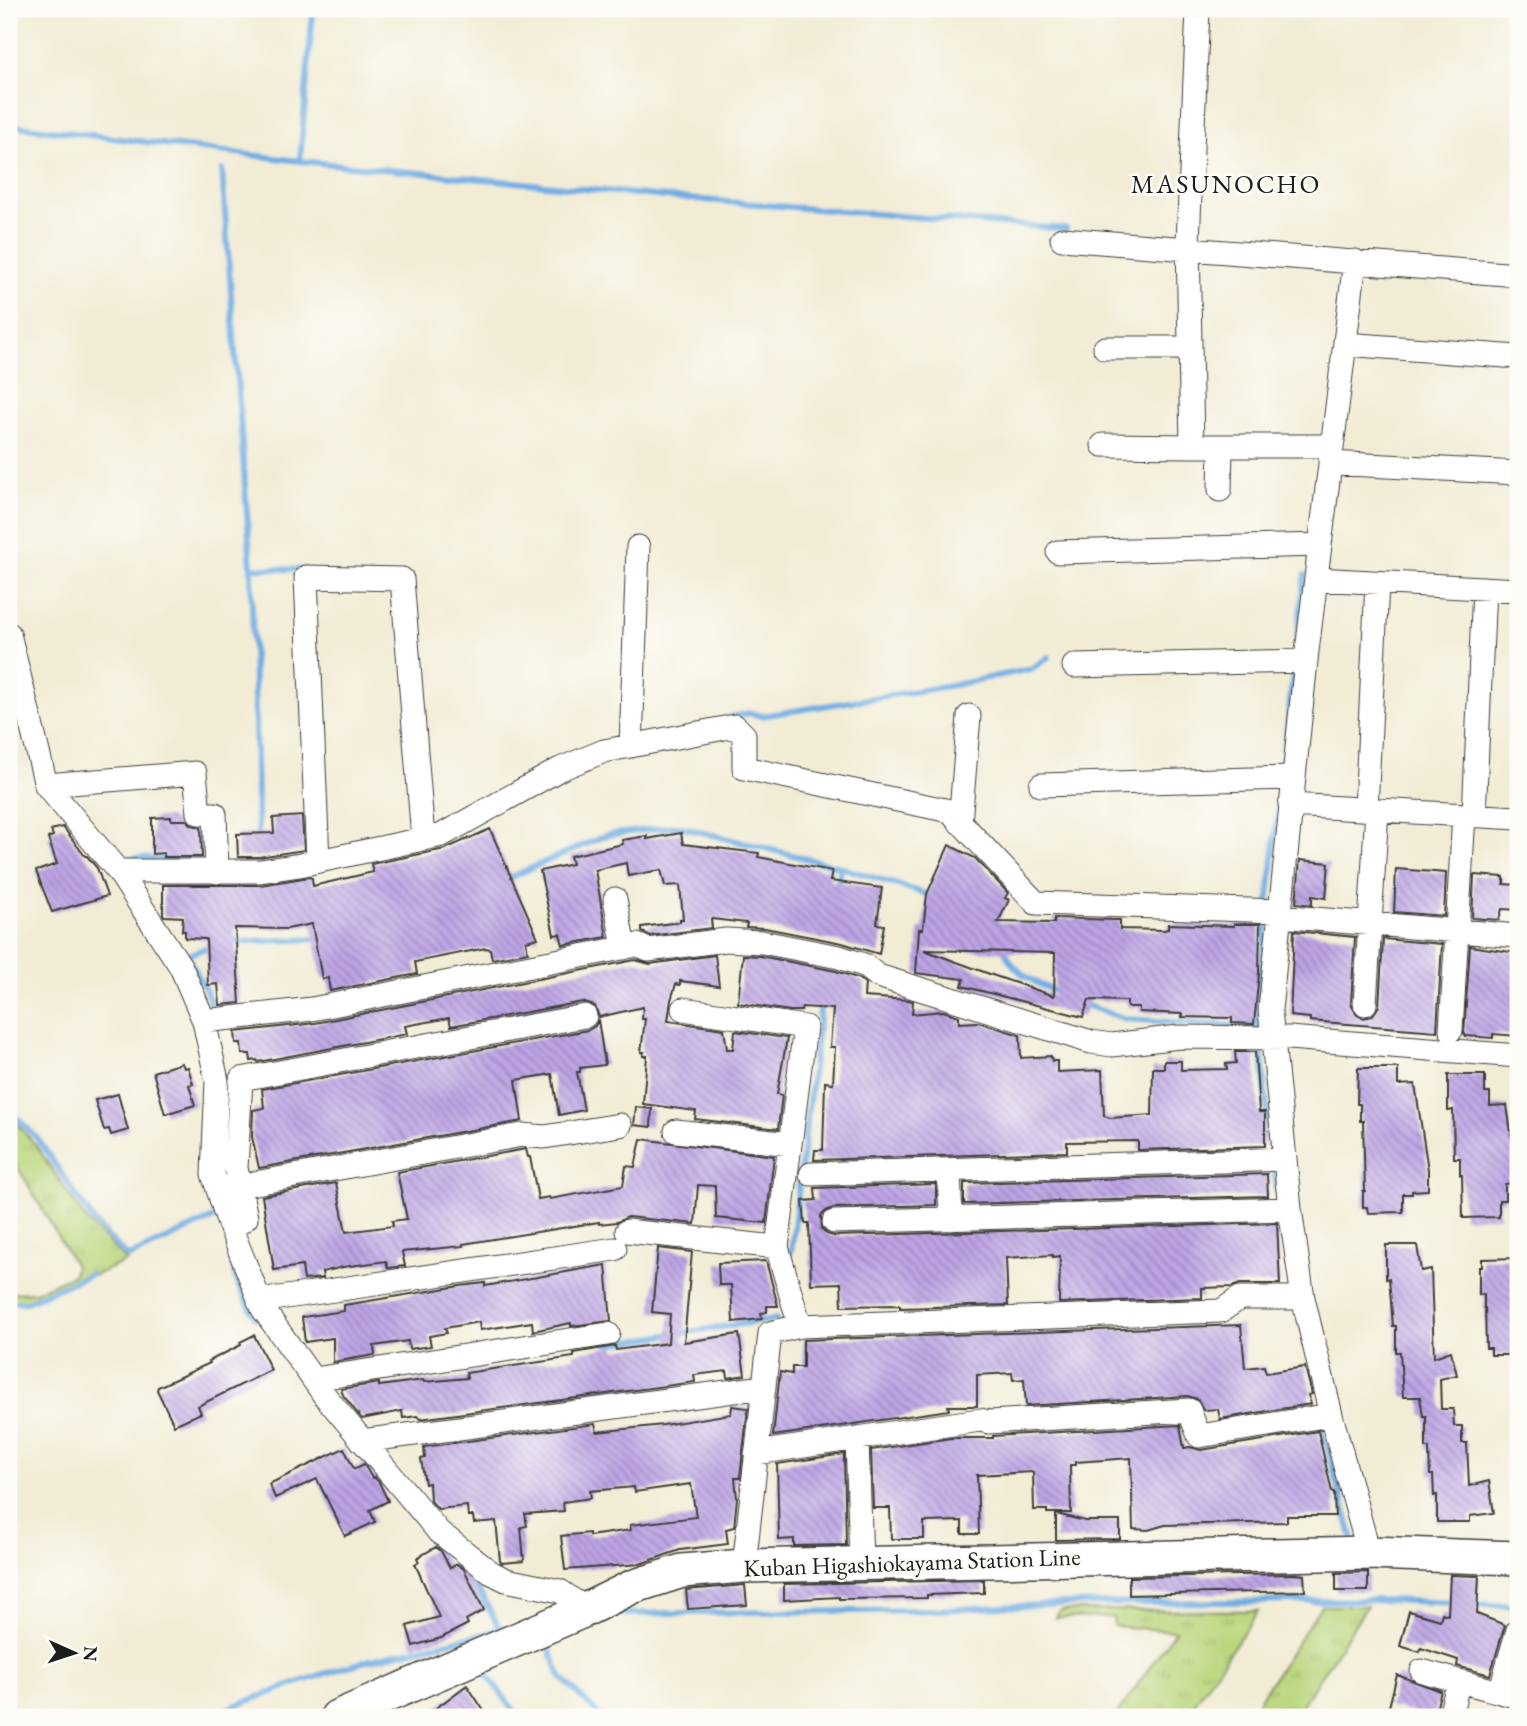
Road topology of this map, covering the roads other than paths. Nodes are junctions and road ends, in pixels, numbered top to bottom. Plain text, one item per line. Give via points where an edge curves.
1 (1198, 9) edge
2 (1062, 239) dead end
3 (1188, 242) junction
4 (1355, 261) junction
5 (1518, 275) edge
6 (1345, 344) junction
7 (1105, 348) dead end
8 (1190, 348) junction
9 (1518, 357) edge
10 (1103, 445) dead end
11 (1192, 446) junction
12 (1220, 446) junction
13 (1326, 451) junction
14 (1518, 473) edge
15 (1220, 490) dead end
16 (1313, 545) junction
17 (638, 547) dead end
18 (1058, 552) dead end
19 (1316, 579) junction
20 (1377, 583) junction
21 (1484, 588) junction
22 (1518, 590) edge
23 (9, 634) edge
24 (1306, 661) junction
25 (1074, 666) dead end
26 (969, 716) dead end
27 (631, 738) junction
28 (1286, 779) junction
29 (46, 785) junction
30 (1041, 785) dead end
31 (1290, 805) junction
32 (1372, 810) junction
33 (1469, 815) junction
34 (1518, 818) edge
35 (960, 823) junction
36 (423, 838) junction
37 (318, 861) junction
38 (118, 871) junction
39 (217, 872) junction
40 (615, 899) dead end
41 (1273, 912) junction
42 (1370, 924) junction
43 (1458, 931) junction
44 (1518, 936) edge
45 (624, 948) junction
46 (1365, 1004) dead end
47 (683, 1009) dead end
48 (585, 1016) dead end
49 (211, 1019) junction
50 (1272, 1030) junction
51 (1451, 1030) dead end
52 (1518, 1056) edge
53 (228, 1080) junction
54 (620, 1125) dead end
55 (676, 1131) dead end
56 (790, 1144) junction
57 (1284, 1159) junction
58 (949, 1170) junction
59 (811, 1174) dead end
60 (239, 1186) junction
61 (1290, 1209) junction
62 (951, 1219) junction
63 (835, 1222) dead end
64 (231, 1229) junction
65 (777, 1248) junction
66 (1303, 1298) junction
67 (259, 1301) junction
68 (800, 1326) junction
69 (608, 1334) dead end
70 (314, 1379) junction
71 (764, 1387) junction
72 (1331, 1415) junction
73 (857, 1438) junction
74 (362, 1441) junction
75 (763, 1452) junction
76 (1369, 1553) junction
77 (1518, 1558) edge
78 (862, 1563) junction
79 (744, 1566) junction
80 (583, 1611) junction
81 (1518, 1630) edge
82 (1422, 1671) dead end
83 (1459, 1681) junction
84 (1509, 1694) edge
85 (337, 1717) edge
86 (1452, 1717) edge

1 - 3 street
2 - 3 street
3 - 4 street
3 - 8 street
4 - 5 street
4 - 6 street
6 - 9 street
6 - 13 street
7 - 8 street
8 - 11 street
10 - 11 street
11 - 12 street
12 - 13 street
12 - 15 street
13 - 14 street
13 - 16 street
16 - 18 street
16 - 19 street
17 - 27 street
19 - 20 street
19 - 24 street
20 - 21 street
20 - 32 street
21 - 22 street
21 - 33 street
23 - 29 street
24 - 25 street
24 - 28 street
26 - 35 street
27 - 35 street via 735,726 744,735 744,768 950,811
27 - 36 street via 560,769 461,826
28 - 30 street
28 - 31 street
29 - 38 street
29 - 39 street via 195,773 199,813 215,814
31 - 32 street
31 - 41 street
32 - 33 street
32 - 42 street
33 - 34 street
33 - 43 street
35 - 41 street via 1036,903
36 - 37 street
36 - 37 street via 402,579 306,577
37 - 39 street
38 - 39 street
38 - 49 street
40 - 45 street
41 - 42 street
41 - 50 street
42 - 43 street
42 - 46 street
43 - 44 street
43 - 51 street
45 - 49 street via 312,1009
45 - 50 street via 638,945 648,950 726,940 827,954 864,965 878,976 1112,1045
47 - 56 street via 805,1027
48 - 53 street
49 - 53 street
50 - 52 street
50 - 57 street
53 - 60 street
53 - 64 street via 213,1174
54 - 60 street via 544,1137 522,1135
55 - 56 street
56 - 65 street
57 - 58 street
57 - 61 street
58 - 59 street
58 - 62 street
60 - 64 street via 246,1218
61 - 62 street
61 - 66 street
62 - 63 street
64 - 67 street
65 - 67 street via 621,1240
65 - 68 street
66 - 68 street via 1240,1298 1221,1311
66 - 72 street
67 - 70 street
68 - 71 street via 770,1333
69 - 70 street
70 - 74 street
71 - 74 street
71 - 75 street
72 - 73 street via 1199,1436 1189,1410 980,1420
72 - 76 street
73 - 75 street
73 - 78 street
74 - 80 street via 438,1531 489,1572 560,1591
75 - 79 street
76 - 77 main road, Kuban Higashiokayama Station Line
76 - 78 main road, Kuban Higashiokayama Station Line
78 - 79 main road, Kuban Higashiokayama Station Line
79 - 80 main road, Kuban Higashiokayama Station Line via 682,1571 632,1587
80 - 85 main road, Kuban Higashiokayama Station Line
81 - 84 street
82 - 83 street
83 - 84 street
83 - 86 street

